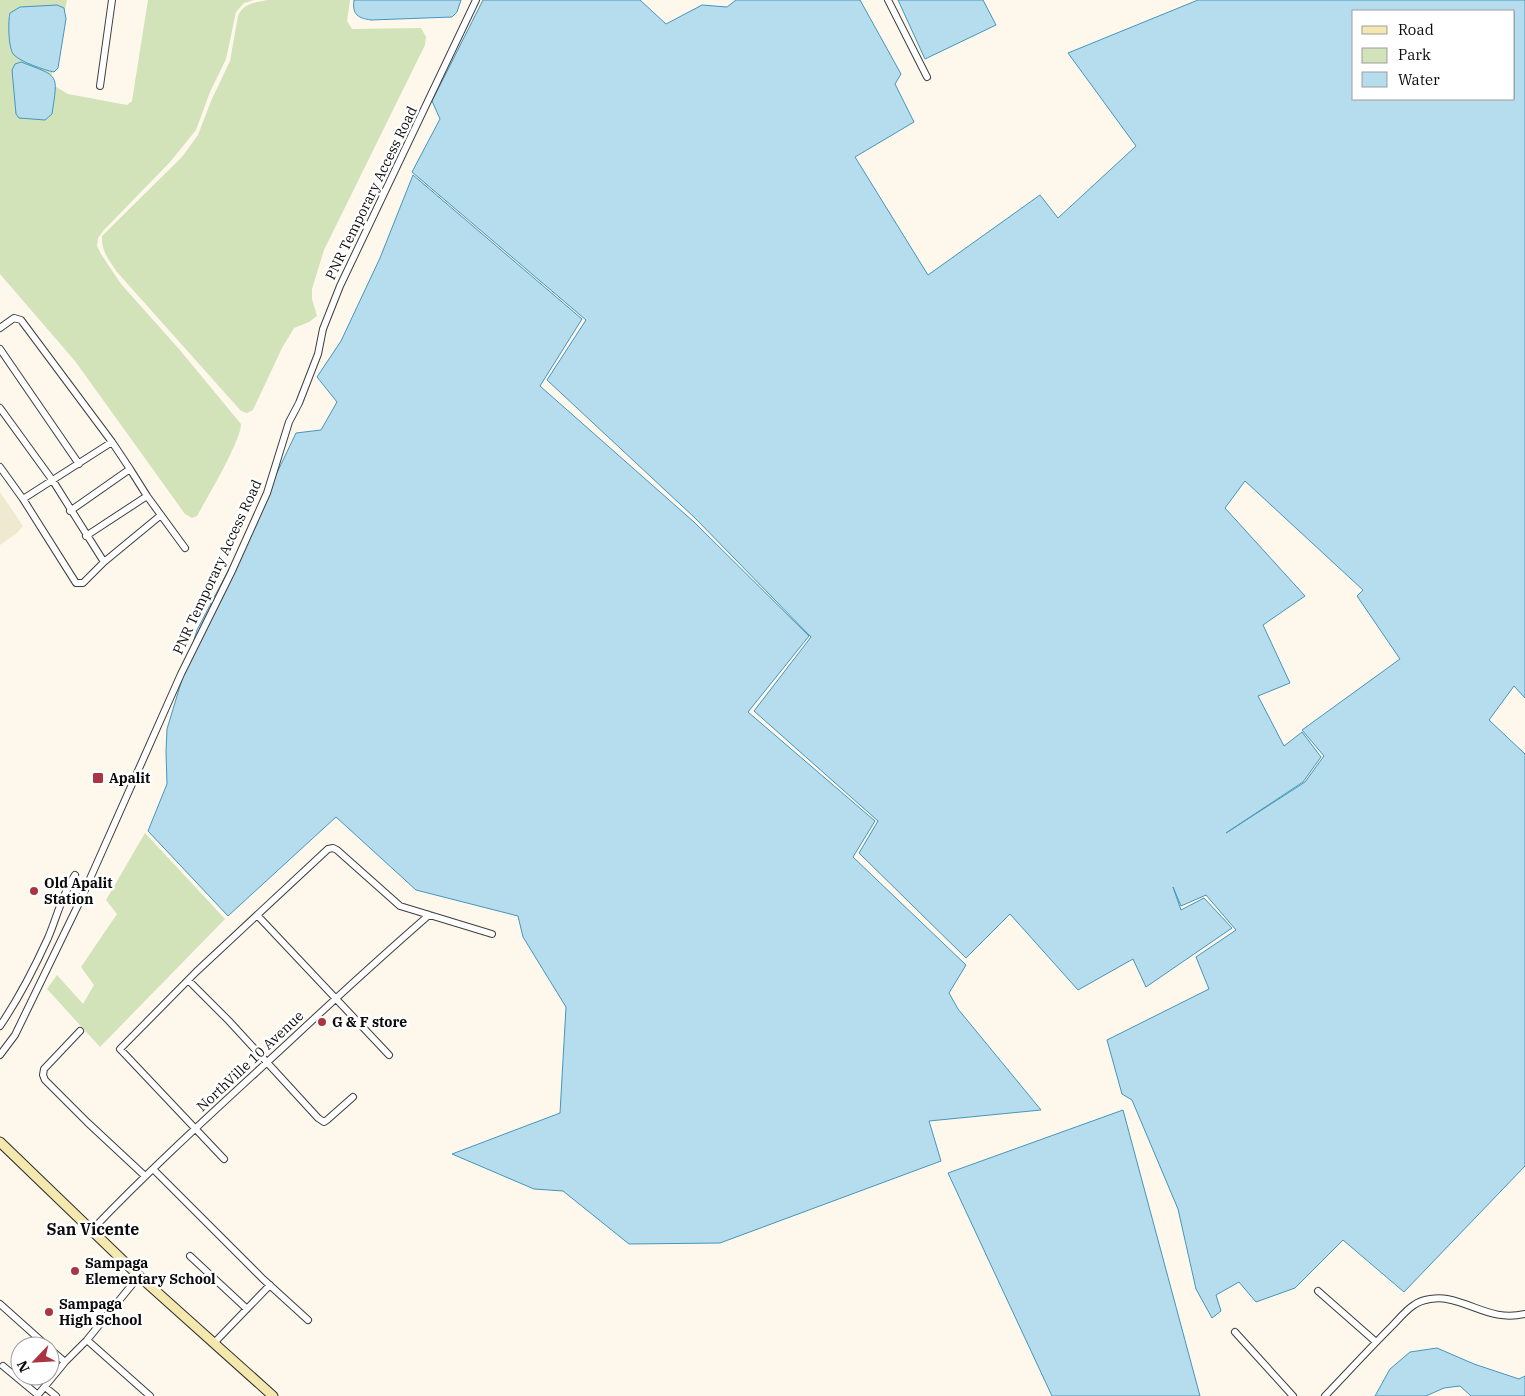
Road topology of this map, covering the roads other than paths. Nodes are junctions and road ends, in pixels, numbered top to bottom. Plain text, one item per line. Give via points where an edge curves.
1 (112, 0) edge
2 (476, 0) edge
3 (888, 0) edge
4 (927, 77) dead end
5 (100, 86) dead end
6 (0, 328) edge
7 (0, 349) edge
8 (0, 408) edge
9 (112, 442) junction
10 (79, 464) junction
11 (0, 467) edge
12 (130, 469) junction
13 (53, 481) junction
14 (147, 496) junction
15 (23, 499) junction
16 (70, 511) junction
17 (161, 515) junction
18 (86, 536) junction
19 (185, 548) dead end
20 (104, 562) junction
21 (75, 874) dead end
22 (256, 915) junction
23 (429, 915) junction
24 (492, 934) dead end
25 (188, 980) junction
26 (336, 999) junction
27 (0, 1026) edge
28 (80, 1030) dead end
29 (0, 1055) edge
30 (389, 1055) dead end
31 (267, 1062) junction
32 (353, 1098) dead end
33 (195, 1129) junction
34 (0, 1142) edge
35 (224, 1159) dead end
36 (153, 1169) junction
37 (145, 1176) junction
38 (91, 1231) junction
39 (190, 1256) dead end
40 (139, 1276) junction
41 (270, 1285) junction
42 (1318, 1291) dead end
43 (0, 1304) edge
44 (247, 1309) junction
45 (1525, 1314) edge
46 (308, 1320) dead end
47 (1235, 1332) dead end
48 (36, 1336) edge
49 (87, 1340) junction
50 (1376, 1342) junction
51 (214, 1343) junction
52 (60, 1358) edge
53 (65, 1362) junction
54 (3, 1366) dead end
55 (46, 1387) junction
56 (38, 1395) edge
57 (56, 1396) edge
58 (150, 1396) edge
59 (273, 1396) edge
60 (1293, 1396) edge
61 (1325, 1396) edge

1 - 5 street
2 - 29 street, PNR Temporary Access Road via 340,286 322,329 318,354 289,422 267,493 181,674 72,917 14,1035
3 - 4 street
6 - 9 street via 14,318 21,320
7 - 10 street
8 - 13 street
9 - 10 street
9 - 12 street
10 - 13 street
11 - 15 street
12 - 14 street
12 - 16 street
13 - 15 street
13 - 16 street
14 - 17 street
14 - 18 street
15 - 20 street via 76,583 83,583
16 - 18 street
17 - 19 street
17 - 20 street
18 - 20 street
21 - 27 street via 20,996
22 - 23 street via 333,848 400,906
22 - 25 street
22 - 26 street
23 - 24 street
23 - 26 street, NorthVille 10 Avenue
25 - 31 street
25 - 33 street via 120,1049
26 - 30 street
26 - 31 street, NorthVille 10 Avenue
28 - 37 street via 44,1069 45,1080
31 - 32 street via 324,1122
31 - 33 street, NorthVille 10 Avenue
33 - 35 street
33 - 36 street, NorthVille 10 Avenue
34 - 38 main road
36 - 37 street, NorthVille 10 Avenue
36 - 41 street
37 - 38 street, NorthVille 10 Avenue
38 - 40 main road
39 - 44 street
40 - 49 street
40 - 51 main road
41 - 44 street
41 - 46 street
42 - 50 street
43 - 48 street
44 - 51 street
45 - 50 street via 1494,1315 1469,1305 1431,1299 1414,1304
47 - 60 street
49 - 53 street
49 - 58 street
50 - 61 street
51 - 59 main road
52 - 53 street
53 - 55 street
54 - 56 street
55 - 56 street
55 - 57 street

